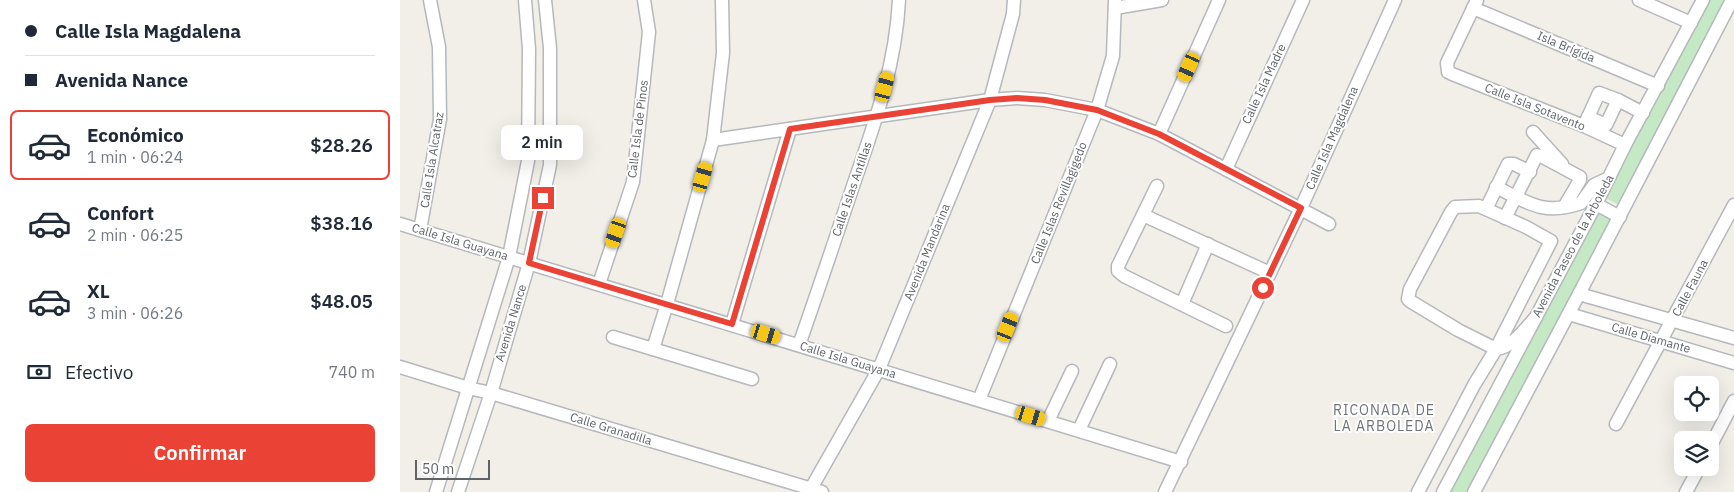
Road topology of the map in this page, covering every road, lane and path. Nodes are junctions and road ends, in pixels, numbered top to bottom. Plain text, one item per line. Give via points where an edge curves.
1 (430, 0) edge
2 (525, 0) edge
3 (545, 0) edge
4 (644, 0) edge
5 (722, 0) edge
6 (899, 0) edge
7 (1014, 0) edge
8 (1162, 0) edge
9 (1219, 0) edge
10 (1303, 0) edge
11 (1395, 0) edge
12 (1639, 0) edge
13 (1703, 0) edge
14 (1732, 0) edge
15 (1115, 4) edge
16 (1475, 4) edge
17 (1691, 23) junction
18 (1658, 86) junction
19 (990, 100) junction
20 (1618, 100) junction
21 (1097, 110) junction
22 (1643, 113) junction
23 (876, 118) junction
24 (1586, 122) junction
25 (790, 129) junction
26 (1533, 132) dead end
27 (1159, 134) junction
28 (713, 140) junction
29 (1625, 145) junction
30 (1226, 169) junction
31 (1567, 169) junction
32 (1530, 172) junction
33 (1610, 178) junction
34 (1157, 186) dead end
35 (1496, 187) junction
36 (1516, 198) junction
37 (1596, 204) junction
38 (1734, 204) edge
39 (1301, 208) junction
40 (1564, 208) junction
41 (1486, 209) junction
42 (1143, 215) junction
43 (1620, 217) junction
44 (1504, 218) junction
45 (400, 224) edge
46 (1330, 224) dead end
47 (420, 230) junction
48 (1551, 241) junction
49 (1208, 244) junction
50 (1571, 252) junction
51 (509, 257) junction
52 (529, 263) junction
53 (1270, 273) junction
54 (599, 284) junction
55 (1580, 294) junction
56 (667, 304) junction
57 (1182, 304) junction
58 (1569, 314) junction
59 (1536, 317) junction
60 (1672, 321) junction
61 (732, 324) junction
62 (1226, 326) dead end
63 (614, 337) dead end
64 (1734, 338) edge
65 (1661, 342) junction
66 (799, 345) junction
67 (653, 349) junction
68 (1496, 349) junction
69 (1734, 363) edge
70 (1110, 364) dead end
71 (400, 367) edge
72 (879, 369) junction
73 (1072, 371) dead end
74 (752, 379) dead end
75 (468, 388) junction
76 (491, 393) junction
77 (979, 400) junction
78 (1734, 401) edge
79 (1048, 421) junction
80 (1616, 424) dead end
81 (1080, 430) junction
82 (1718, 431) edge
83 (1181, 462) junction
84 (1695, 476) edge
85 (814, 491) edge
86 (436, 492) edge
87 (458, 492) edge
88 (1165, 492) edge
89 (1418, 492) edge
90 (1443, 492) edge
91 (1474, 492) edge
92 (1686, 492) edge

1 - 47 street, Calle Isla Alcatraz via 439,46 440,119
2 - 51 street, Avenida Nance via 529,49 528,161
3 - 52 street, Avenida Nance via 550,48 550,165
4 - 54 street, Calle Isla de Pinos via 649,32 633,182
5 - 28 street via 723,53
6 - 23 street, Calle Islas Antillas via 891,63
7 - 19 street, Avenida Mandarina
8 - 15 street
9 - 27 street
10 - 30 street, Calle Isla Madre
11 - 39 street, Calle Isla Magdalena
12 - 17 street
13 - 17 street, Avenida Paseo de la Arboleda
14 - 43 street
15 - 21 street, Calle Islas Revillagigedo via 1113,56
16 - 18 street, Isla Brígida
16 - 24 street, Calle Isla Sotavento via 1447,69 1452,74
17 - 18 street, Avenida Paseo de la Arboleda
18 - 22 street, Avenida Paseo de la Arboleda
19 - 21 street via 1045,100
19 - 23 street
19 - 72 street, Avenida Mandarina
20 - 22 street
20 - 24 street via 1606,126
20 - 24 street via 1599,93
21 - 27 street
21 - 77 street, Calle Islas Revillagigedo
22 - 29 street, Avenida Paseo de la Arboleda
23 - 25 street
23 - 66 street, Calle Islas Antillas
24 - 29 street, Calle Isla Sotavento
25 - 28 street
25 - 61 street
26 - 31 street
27 - 30 street
28 - 56 street
29 - 33 street, Avenida Paseo de la Arboleda
30 - 39 street
31 - 32 street via 1537,156
31 - 40 street via 1581,178
32 - 35 street via 1508,164
32 - 36 street
33 - 37 street, Avenida Paseo de la Arboleda
33 - 40 street via 1594,185 1581,204
34 - 42 street
35 - 36 street
35 - 41 street
36 - 40 street via 1543,209
36 - 44 street
37 - 43 street
37 - 50 street, Avenida Paseo de la Arboleda
38 - 60 street, Calle Fauna
39 - 46 street
39 - 53 street, Calle Isla Magdalena
41 - 44 street
41 - 68 street via 1460,206 1452,209 1410,289 1408,299 1429,314
42 - 49 street
42 - 57 street via 1118,271
43 - 55 street
44 - 48 street
45 - 47 street, Calle Isla Guayana
47 - 51 street, Calle Isla Guayana
48 - 50 street
48 - 68 street
49 - 53 street
49 - 57 street
50 - 59 street, Avenida Paseo de la Arboleda
51 - 52 street, Calle Isla Guayana
51 - 75 street, Avenida Nance
52 - 54 street, Calle Isla Guayana
52 - 76 street, Avenida Nance
53 - 83 street, Calle Isla Magdalena
54 - 56 street, Calle Isla Guayana
55 - 58 street
55 - 60 street, Calle Diamante
56 - 61 street, Calle Isla Guayana
56 - 67 street
57 - 62 street
58 - 65 street, Calle Diamante
58 - 91 street
59 - 68 street via 1520,335 1501,349
59 - 90 street, Avenida Paseo de la Arboleda
60 - 64 street, Calle Diamante
60 - 65 street, Calle Fauna
61 - 66 street, Calle Isla Guayana
63 - 67 street
65 - 69 street, Calle Diamante
65 - 80 street, Calle Fauna
66 - 72 street, Calle Isla Guayana
67 - 74 street
68 - 89 street
70 - 81 street
71 - 75 street, Calle Granadilla
72 - 77 street, Calle Isla Guayana
72 - 85 street, Avenida Mandarina
73 - 79 street
75 - 76 street, Calle Granadilla
75 - 86 street, Avenida Nance
76 - 85 street, Calle Granadilla
76 - 87 street, Avenida Nance
77 - 79 street, Calle Isla Guayana
78 - 82 street
79 - 81 street, Calle Isla Guayana
81 - 83 street, Calle Isla Guayana
83 - 88 street, Calle Isla Magdalena
84 - 92 street

